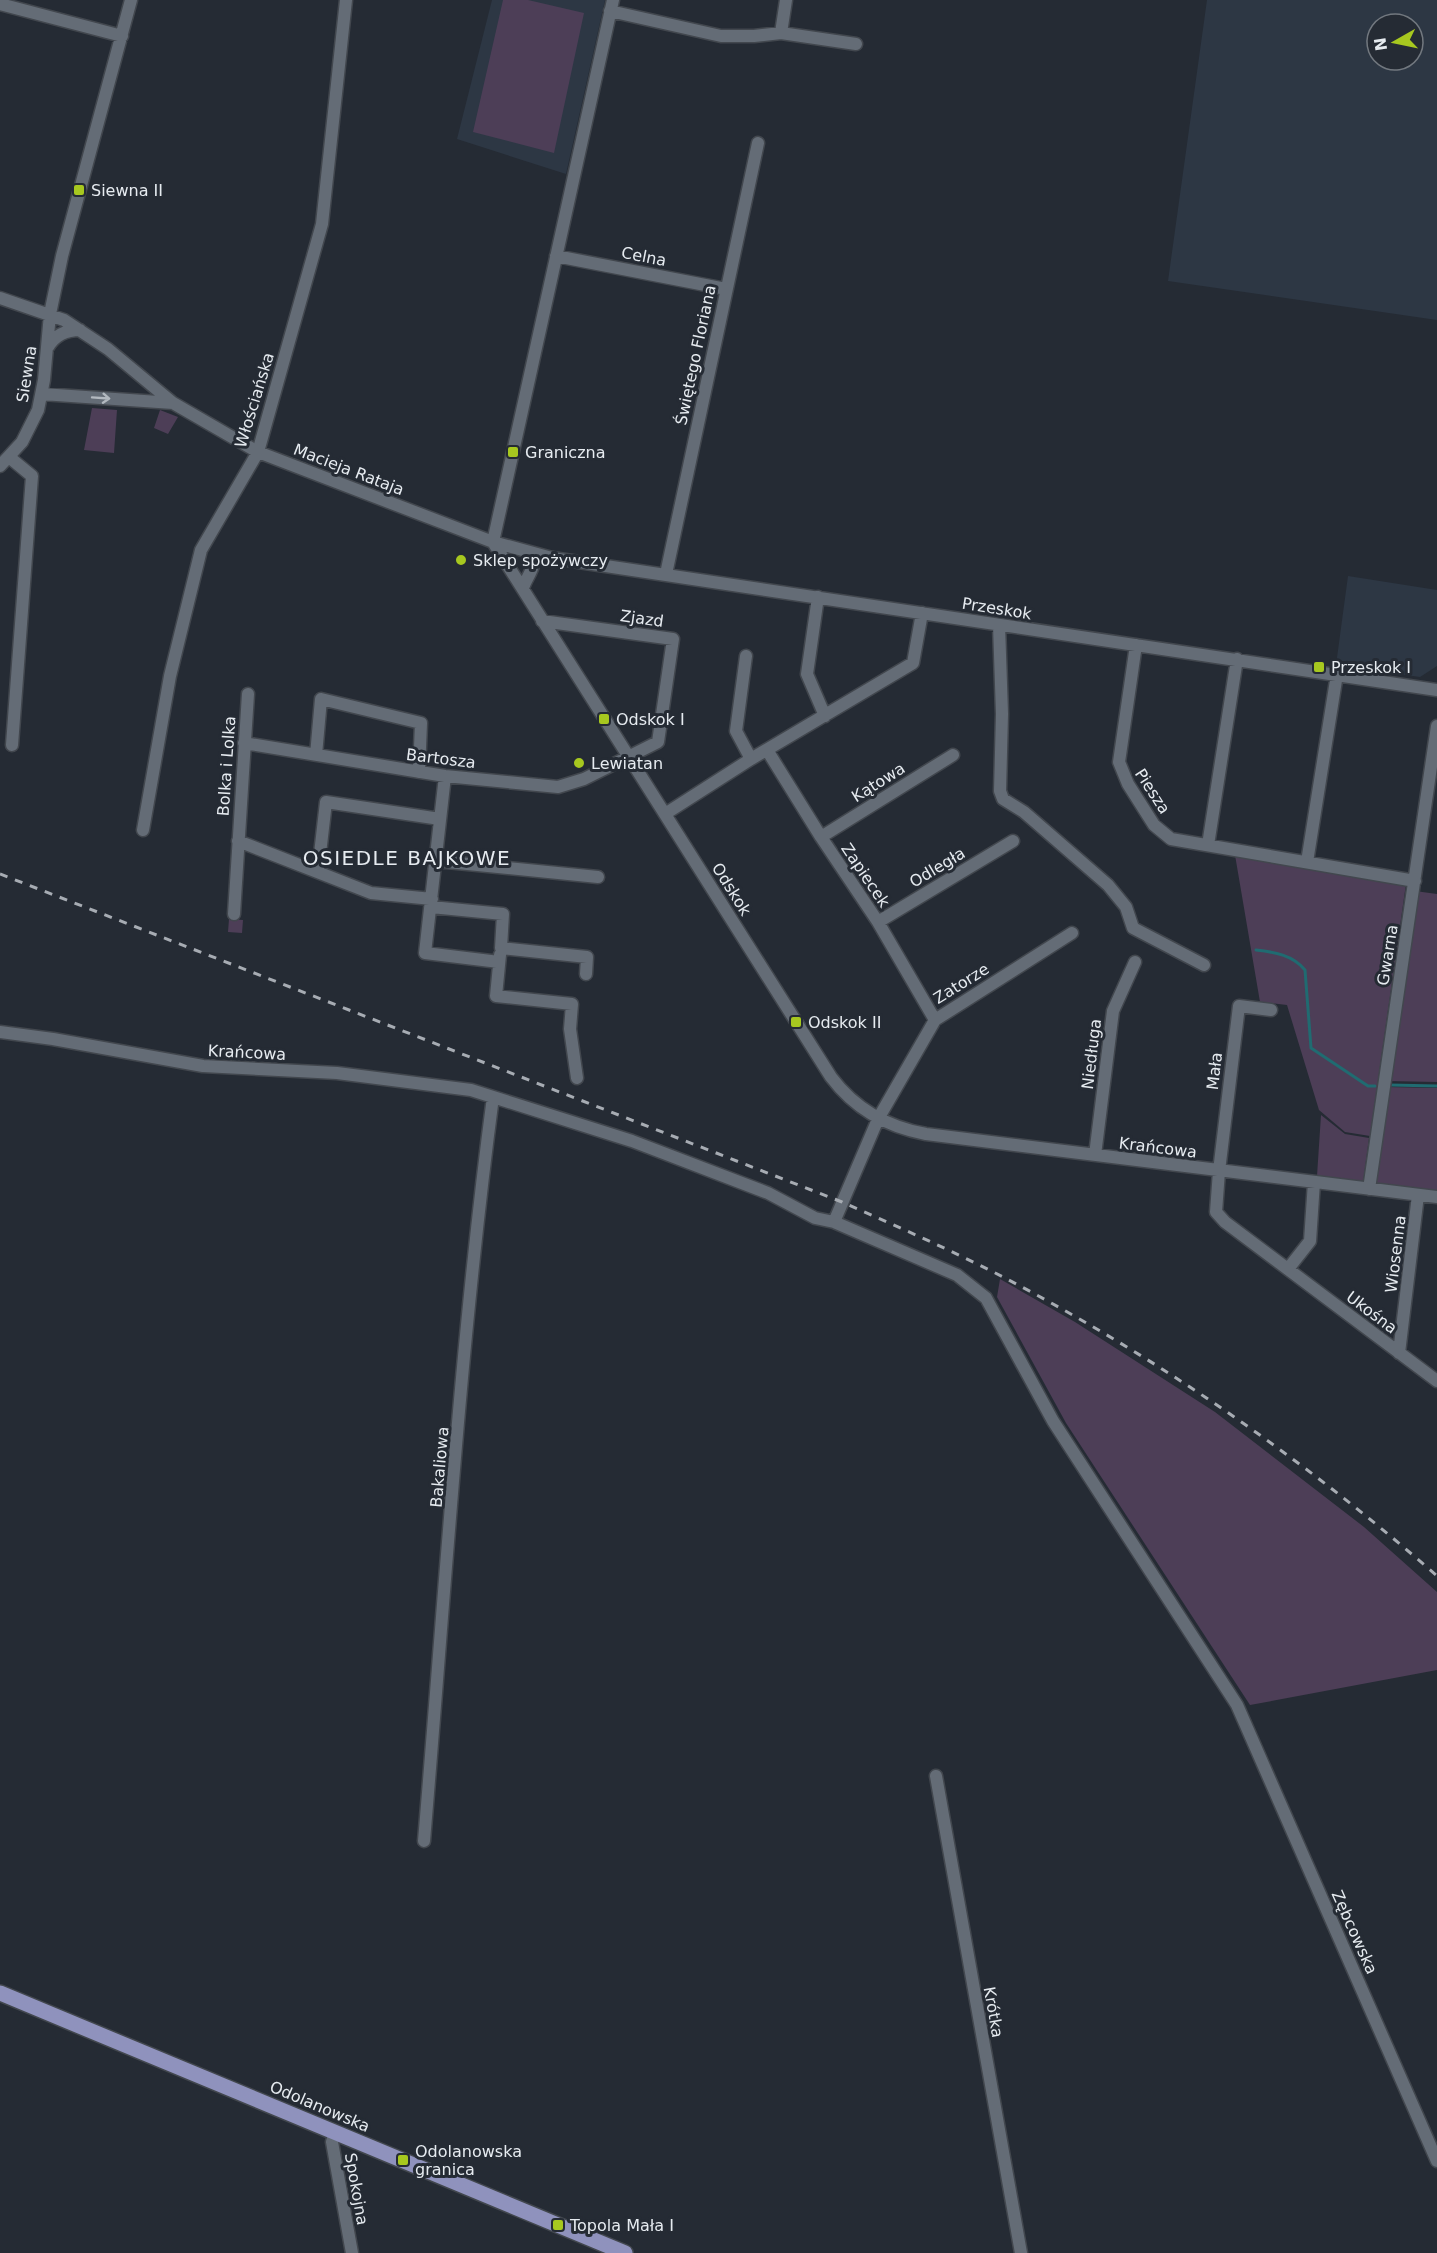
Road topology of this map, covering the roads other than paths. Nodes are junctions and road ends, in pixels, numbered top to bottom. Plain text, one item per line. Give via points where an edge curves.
1 (131, 0) edge
2 (346, 0) edge
3 (786, 0) edge
4 (612, 6) edge
5 (2, 7) edge
6 (781, 33) junction
7 (122, 36) junction
8 (856, 44) dead end
9 (758, 143) dead end
10 (556, 256) junction
11 (726, 289) junction
12 (0, 298) edge
13 (50, 314) junction
14 (80, 330) junction
15 (47, 348) junction
16 (42, 393) junction
17 (174, 403) junction
18 (258, 452) junction
19 (9, 457) junction
20 (0, 466) edge
21 (493, 542) junction
22 (524, 550) junction
23 (552, 558) junction
24 (509, 569) junction
25 (531, 571) junction
26 (666, 574) junction
27 (523, 588) junction
28 (818, 597) junction
29 (922, 613) junction
30 (542, 621) junction
31 (999, 625) junction
32 (1136, 645) junction
33 (746, 656) dead end
34 (1237, 659) junction
35 (1337, 674) junction
36 (1437, 690) edge
37 (248, 694) dead end
38 (825, 716) junction
39 (1437, 726) edge
40 (244, 743) junction
41 (12, 744) dead end
42 (767, 750) junction
43 (953, 754) dead end
44 (316, 755) junction
45 (628, 756) junction
46 (751, 759) junction
47 (419, 772) junction
48 (445, 776) junction
49 (664, 813) junction
50 (1424, 818) junction
51 (440, 819) junction
52 (1437, 820) edge
53 (143, 830) dead end
54 (821, 837) junction
55 (238, 841) junction
56 (1013, 841) dead end
57 (1208, 845) junction
58 (437, 861) junction
59 (1307, 862) junction
60 (318, 871) junction
61 (598, 877) dead end
62 (1414, 881) junction
63 (431, 903) junction
64 (234, 914) dead end
65 (878, 922) junction
66 (1072, 933) dead end
67 (501, 948) junction
68 (499, 962) junction
69 (1135, 962) dead end
70 (1204, 965) dead end
71 (586, 974) dead end
72 (1270, 1010) dead end
73 (935, 1020) junction
74 (0, 1032) edge
75 (577, 1078) dead end
76 (493, 1097) junction
77 (878, 1119) junction
78 (1095, 1155) junction
79 (1219, 1170) junction
80 (1314, 1182) junction
81 (1369, 1189) junction
82 (1418, 1195) junction
83 (1437, 1197) edge
84 (834, 1221) junction
85 (1288, 1269) junction
86 (1400, 1353) junction
87 (1437, 1381) edge
88 (936, 1776) dead end
89 (424, 1841) dead end
90 (0, 1993) edge
91 (335, 2132) junction
92 (1437, 2161) edge
93 (352, 2253) edge
94 (626, 2253) edge
95 (1021, 2253) edge

1 - 7 street, Siewna
2 - 18 street, Włościańska via 322,224
3 - 6 street
4 - 6 street via 721,36
4 - 10 street
5 - 7 street
6 - 8 street
7 - 13 street, Siewna
9 - 11 street, Świętego Floriana
10 - 11 street, Celna
10 - 21 street
11 - 26 street, Świętego Floriana
12 - 13 street
13 - 14 street, Macieja Rataja
13 - 15 street, Siewna
14 - 15 street via 62,333
14 - 17 street, Macieja Rataja
15 - 16 street, Siewna
16 -> 17 street, Macieja Rataja
16 - 19 street, Siewna via 30,428
17 - 18 street, Macieja Rataja
18 - 21 street, Macieja Rataja
18 - 53 street, Włościańska via 201,550 170,676
19 - 20 street, Siewna
19 - 41 street via 32,476
21 - 22 street, Macieja Rataja
21 - 24 street
22 - 23 street, Przeskok
22 - 24 street via 508,556
22 - 25 street via 534,559
23 - 25 street
23 - 26 street, Przeskok
24 - 25 street via 522,576
24 - 27 street, Odskok
25 - 27 street
26 - 28 street, Przeskok
27 - 30 street, Odskok
28 - 29 street, Przeskok
28 - 38 street via 807,674
29 - 31 street, Przeskok
29 - 38 street via 913,663
30 - 45 street, Odskok
30 - 45 street, Zjazd via 673,639 658,742
31 - 32 street, Przeskok
31 - 70 street via 1003,799 1024,812 1108,885 1126,907 1134,928
32 - 34 street, Przeskok
32 - 57 street, Piesza via 1119,753 1121,771 1162,833 1171,839
33 - 46 street via 736,731
34 - 35 street, Przeskok
34 - 57 street
35 - 36 street, Przeskok
35 - 59 street
37 - 40 street, Bolka i Lolka
38 - 42 street
39 - 50 street, Gwarna
40 - 44 street, Bartosza
40 - 55 street, Bolka i Lolka
42 - 46 street
42 - 54 street, Zapiecek
43 - 54 street, Kątowa
44 - 47 street, Bartosza
44 - 47 street via 321,699 421,723
45 - 48 street, Bartosza via 584,779 558,787
45 - 49 street, Odskok
46 - 49 street
47 - 48 street, Bartosza
48 - 51 street
49 - 77 street, Odskok via 831,1077 849,1098
50 - 52 street
50 - 62 street, Gwarna
51 - 58 street
51 - 60 street via 326,802
54 - 65 street, Zapiecek
55 - 60 street
55 - 64 street, Bolka i Lolka
56 - 65 street, Odległa
57 - 59 street, Piesza
58 - 61 street
58 - 63 street
59 - 62 street, Piesza
60 - 63 street via 371,893
62 - 81 street, Gwarna
63 - 67 street via 503,914
63 - 68 street via 425,953
65 - 73 street, Zapiecek
66 - 73 street, Zatorze
67 - 68 street
67 - 71 street via 587,957
68 - 75 street via 496,996 572,1004 570,1029
69 - 78 street, Niedługa via 1113,1011
72 - 79 street, Mała via 1239,1006
73 - 77 street, Zatorze
74 - 76 street, Krańcowa via 203,1066 337,1073 471,1090
76 - 84 street, Krańcowa via 632,1141 768,1193 815,1218
76 - 89 street, Bakaliowa via 463,1376
77 - 78 street, Krańcowa via 927,1134
77 - 84 street
78 - 79 street, Krańcowa
79 - 80 street, Krańcowa
79 - 85 street, Ukośna via 1215,1206 1220,1218
80 - 81 street, Krańcowa
80 - 85 street via 1310,1241
81 - 82 street, Krańcowa
82 - 83 street, Krańcowa
82 - 86 street, Wiosenna
84 - 92 street, Zębcowska via 957,1275 986,1298 1053,1421 1237,1705
85 - 86 street, Ukośna
86 - 87 street, Ukośna
88 - 95 street, Krótka
90 - 91 main road, Odolanowska
91 - 93 street, Spokojna via 332,2142
91 - 94 main road, Odolanowska

